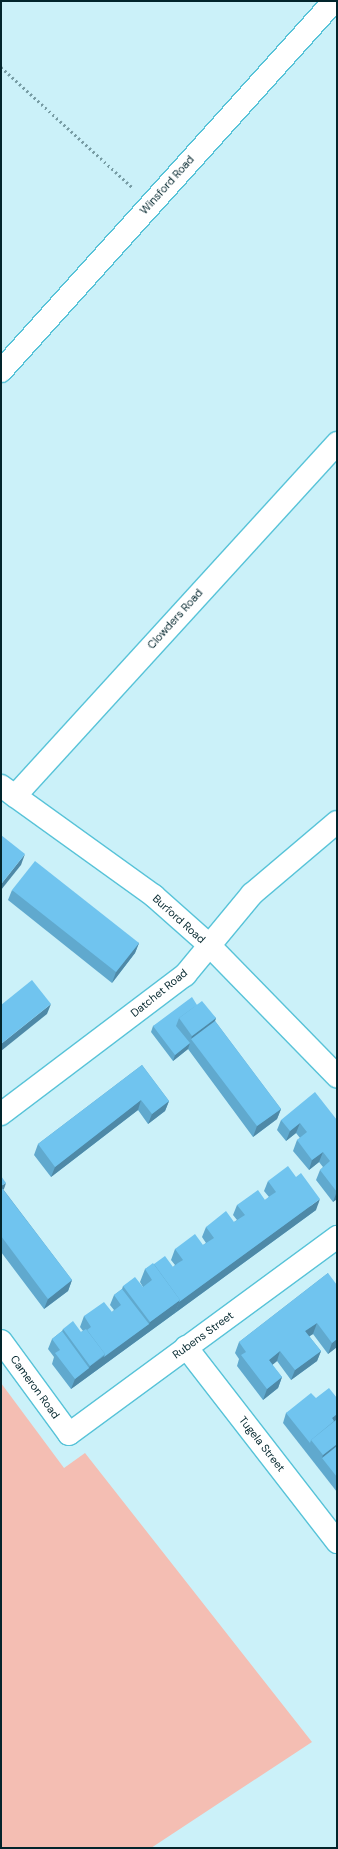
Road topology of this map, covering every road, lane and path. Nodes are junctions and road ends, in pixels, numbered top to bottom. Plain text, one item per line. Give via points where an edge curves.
1 (334, 1) edge
2 (1, 67) edge
3 (150, 204) junction
4 (1, 371) edge
5 (337, 443) edge
6 (8, 791) edge
7 (337, 822) edge
8 (208, 944) junction
9 (334, 1067) edge
10 (1, 1114) edge
11 (337, 1237) edge
12 (1, 1340) edge
13 (186, 1347) junction
14 (69, 1434) joint
15 (337, 1542) edge

1 - 3 street, Winsford Road
2 - 3 path
3 - 4 street, Winsford Road
5 - 6 street, Clowders Road
6 - 8 street, Burford Road via 154,896
7 - 8 street, Datchet Road via 252,894
8 - 9 street, Burford Road
8 - 10 street, Datchet Road via 185,975
11 - 13 street, Rubens Street
12 - 14 street, Cameron Road
13 - 14 street, Rubens Street
13 - 15 street, Tugela Street

